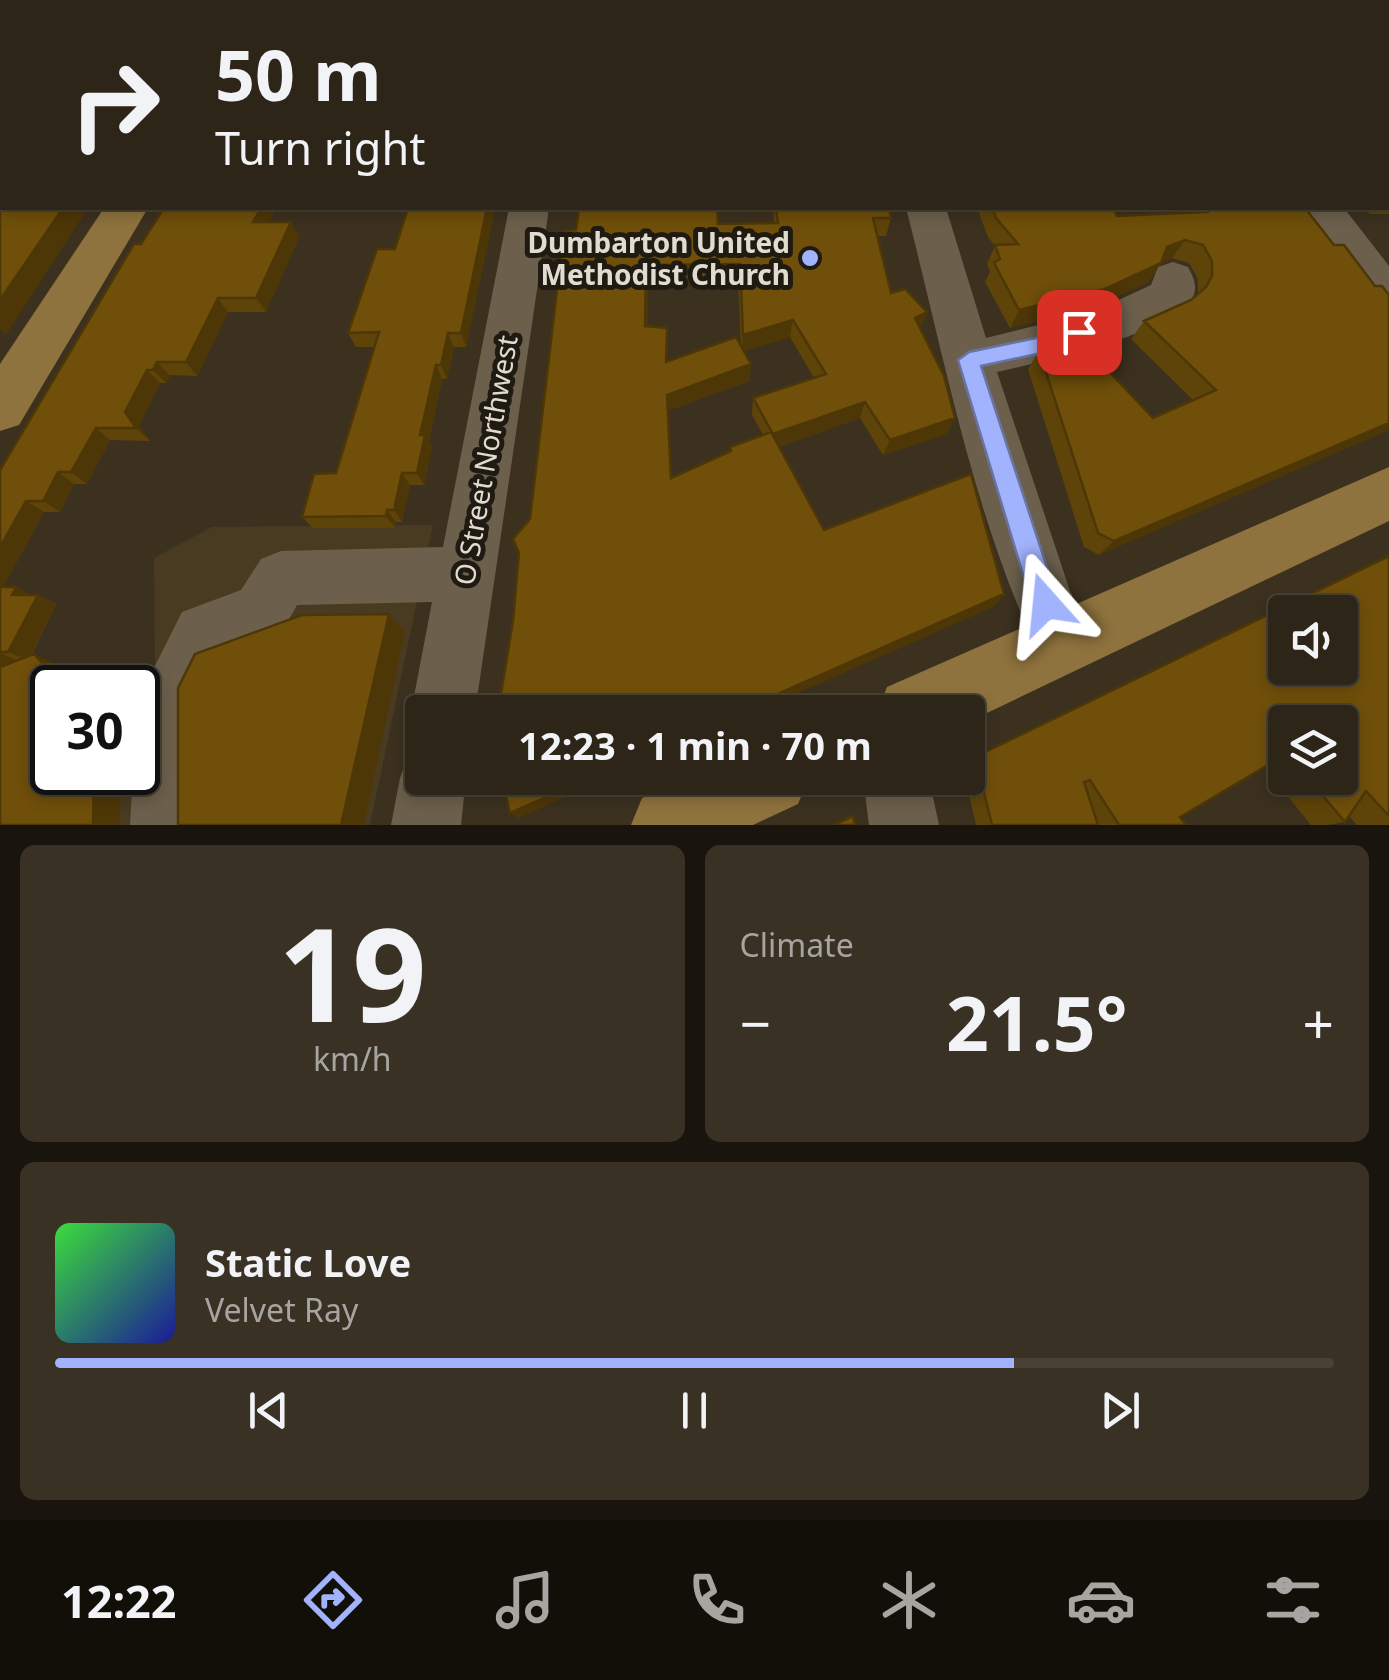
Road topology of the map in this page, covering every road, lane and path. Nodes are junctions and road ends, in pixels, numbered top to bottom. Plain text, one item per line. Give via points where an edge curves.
1 (125, 210) edge
2 (529, 210) edge
3 (927, 210) edge
4 (1323, 210) edge
5 (1174, 278) dead end
6 (1389, 298) edge
7 (969, 360) junction
8 (0, 409) edge
9 (1389, 493) edge
10 (464, 574) junction
11 (1064, 640) junction
12 (446, 695) edge
13 (948, 695) edge
14 (430, 795) edge
15 (735, 795) edge
16 (899, 795) edge
17 (165, 825) edge
18 (426, 825) edge
19 (669, 825) edge
20 (904, 825) edge

1 - 8 main road
2 - 10 street, O Street Northwest
3 - 7 street
4 - 6 street
5 - 7 street via 1170,297 1150,307 1037,346
7 - 11 street via 1046,604
9 - 11 main road
10 - 12 street, O Street Northwest
10 - 17 street via 281,578 261,612 203,633 168,702
11 - 13 main road
14 - 18 street
15 - 19 main road
16 - 20 street

